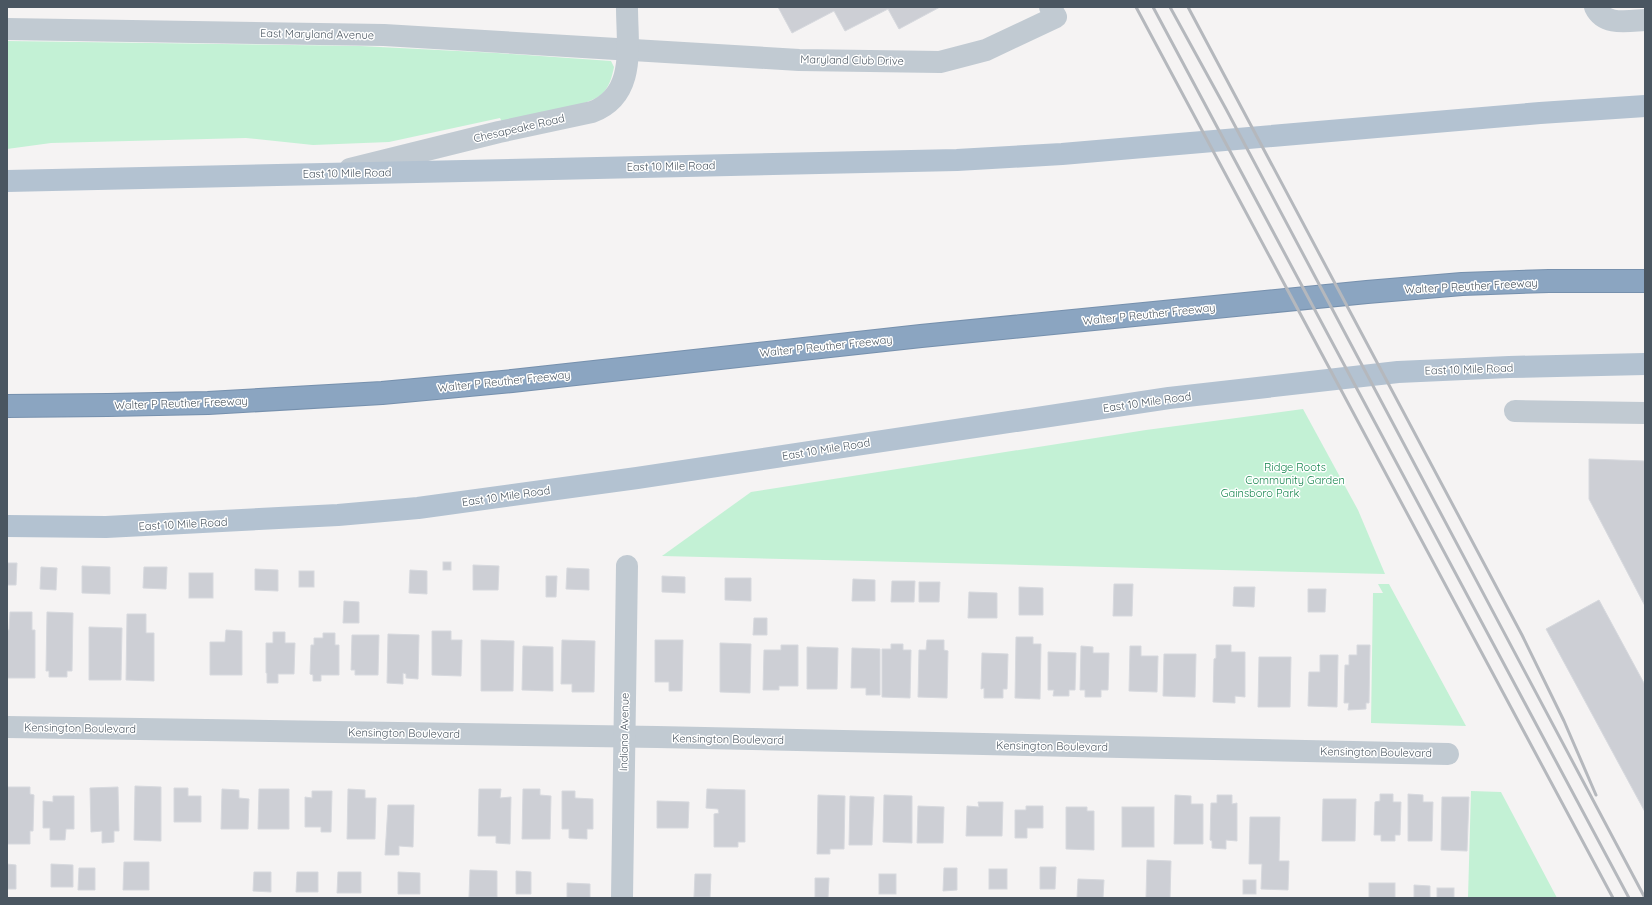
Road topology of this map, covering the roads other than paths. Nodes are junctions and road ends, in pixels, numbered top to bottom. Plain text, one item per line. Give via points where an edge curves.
1 (627, 7) edge
2 (1050, 7) edge
3 (1595, 7) edge
4 (1645, 20) edge
5 (7, 29) edge
6 (628, 49) junction
7 (1645, 106) edge
8 (329, 174) junction
9 (7, 181) edge
10 (1645, 281) edge
11 (1645, 364) edge
12 (7, 406) edge
13 (1515, 411) dead end
14 (1645, 413) edge
15 (7, 526) edge
16 (627, 566) dead end
17 (7, 727) edge
18 (624, 736) junction
19 (1448, 754) dead end
20 (622, 898) edge

1 - 6 street, Chesapeake Road
2 - 6 street, Maryland Club Drive via 1056,17 1025,33 986,50 940,62 799,60
3 - 4 street via 1598,14 1611,21
5 - 6 street, East Maryland Avenue via 384,35
6 - 8 street, Chesapeake Road via 627,67 622,84 615,97 603,108
7 - 8 main road, East 10 Mile Road via 1532,113 1086,152 957,160
8 - 9 main road, East 10 Mile Road
10 - 12 highway, Walter P Reuther Freeway via 1462,284 1360,293 382,393 208,403
11 - 15 main road, East 10 Mile Road via 1517,366 1398,372 1254,387 418,508 114,527
13 - 14 street
16 - 18 street, Indiana Avenue
17 - 18 street, Kensington Boulevard
18 - 19 street, Kensington Boulevard
18 - 20 street, Indiana Avenue

